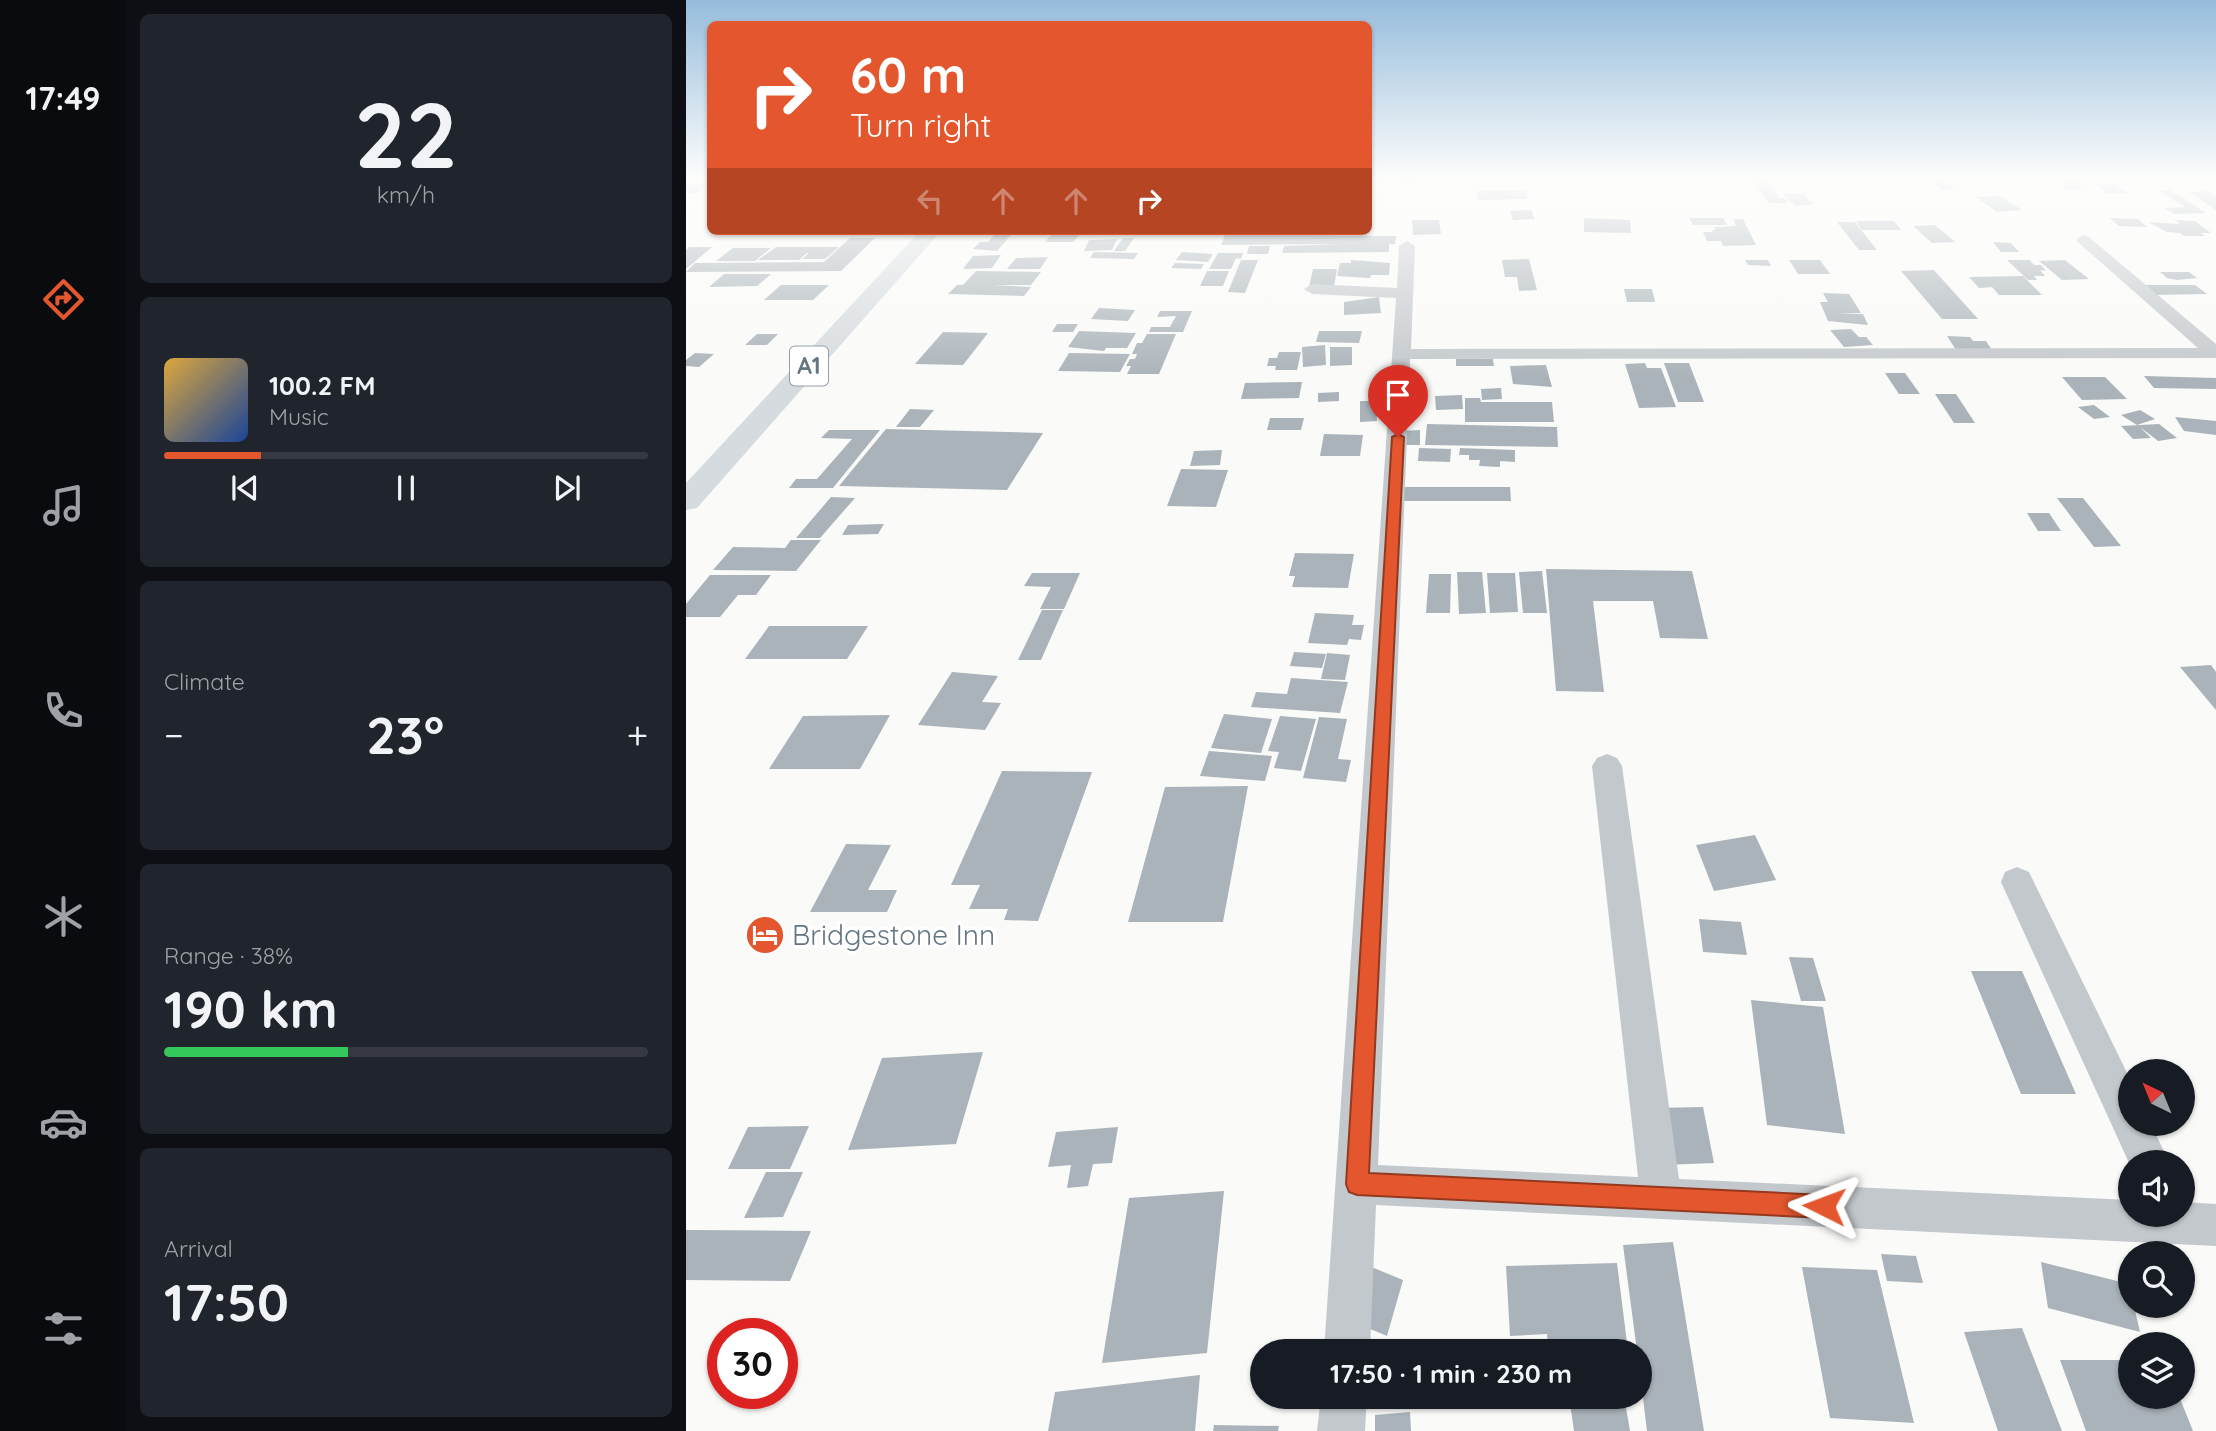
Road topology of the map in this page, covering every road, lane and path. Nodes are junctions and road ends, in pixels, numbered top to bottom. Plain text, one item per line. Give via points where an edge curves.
1 (918, 246) edge
2 (1407, 246) dead end
3 (2091, 246) edge
4 (1312, 289) dead end
5 (1406, 293) junction
6 (2215, 353) edge
7 (1402, 354) junction
8 (686, 501) edge
9 (1607, 766) dead end
10 (2017, 882) dead end
11 (2118, 1097) edge
12 (1357, 1184) junction
13 (1661, 1199) junction
14 (2118, 1218) edge
15 (1347, 1339) edge
16 (1343, 1409) edge
17 (1342, 1431) edge

1 - 8 highway, A1
2 - 5 street
3 - 6 street
4 - 5 street
5 - 7 street
6 - 7 street
7 - 12 street
9 - 13 street
10 - 11 street
12 - 13 street
12 - 15 street
13 - 14 street
16 - 17 street

